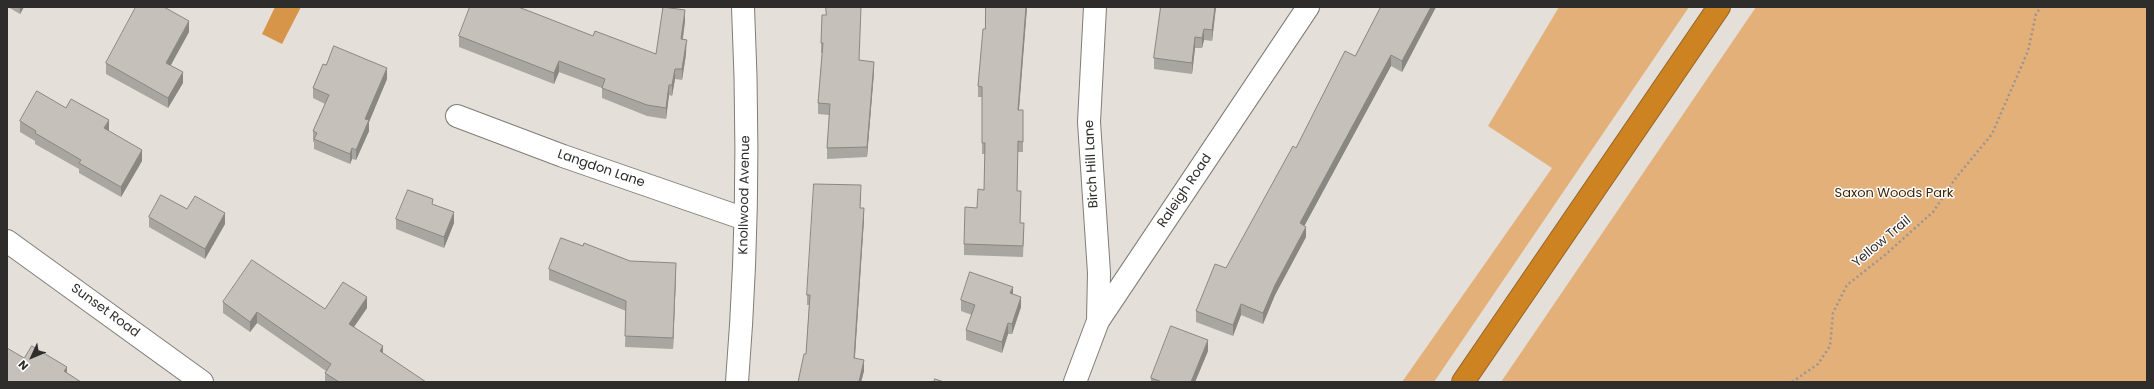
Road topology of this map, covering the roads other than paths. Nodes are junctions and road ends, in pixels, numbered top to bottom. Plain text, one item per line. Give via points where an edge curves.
1 (743, 7) edge
2 (1095, 7) edge
3 (1308, 7) edge
4 (1719, 7) edge
5 (457, 116) dead end
6 (745, 219) junction
7 (7, 241) edge
8 (1098, 321) junction
9 (202, 382) edge
10 (737, 382) edge
11 (1075, 382) edge
12 (1464, 382) edge

1 - 6 street, Knollwood Avenue via 747,83
2 - 8 street, Birch Hill Lane via 1089,122 1099,273
3 - 8 street, Raleigh Road
4 - 12 highway
5 - 6 street, Langdon Lane via 562,156
6 - 10 street, Knollwood Avenue
7 - 9 street, Sunset Road
8 - 11 street, Raleigh Road

